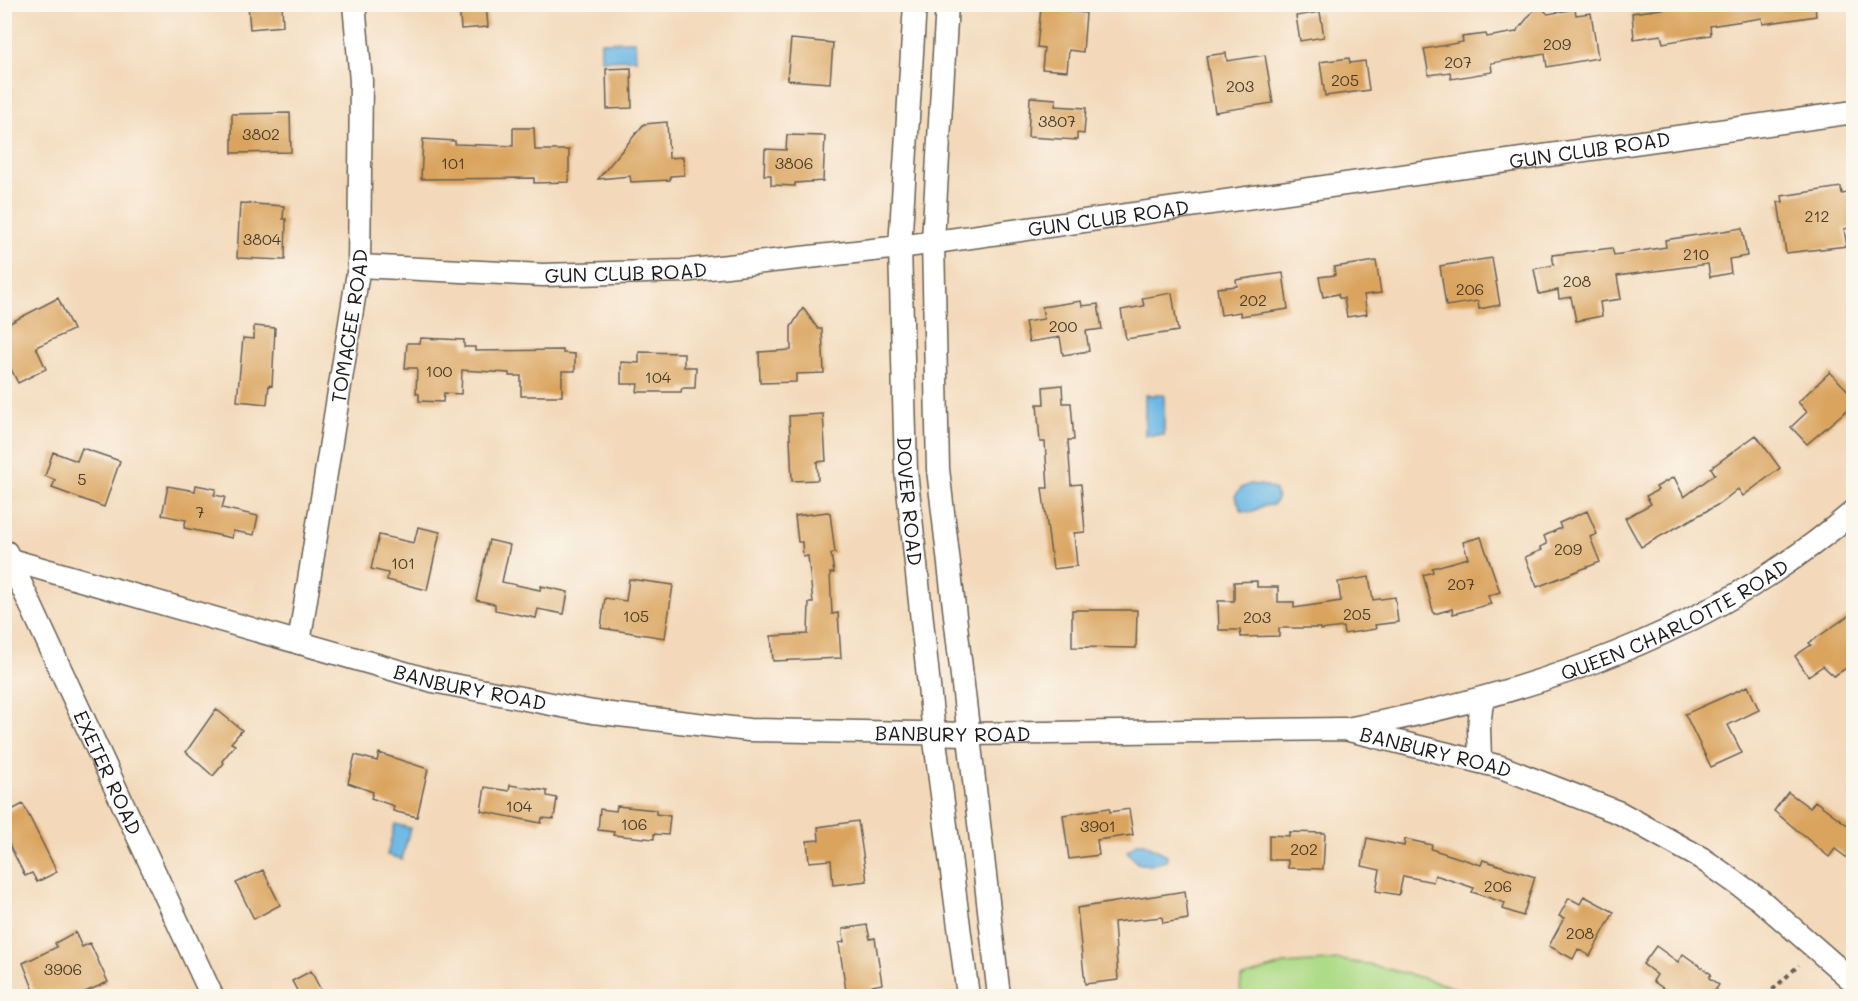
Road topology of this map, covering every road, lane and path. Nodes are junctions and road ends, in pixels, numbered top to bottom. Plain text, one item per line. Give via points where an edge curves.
1 (354, 4) edge
2 (915, 4) edge
3 (947, 4) edge
4 (1854, 112) edge
5 (933, 241) junction
6 (900, 247) junction
7 (359, 266) junction
8 (1854, 511) edge
9 (6, 555) edge
10 (299, 643) junction
11 (1482, 700) junction
12 (1345, 729) junction
13 (934, 733) junction
14 (968, 734) junction
15 (1480, 761) junction
16 (1818, 948) junction
17 (1854, 982) edge
18 (212, 996) edge
19 (968, 996) edge
20 (999, 996) edge
21 (1766, 996) edge

1 - 7 street, TOMACEE ROAD via 361,81
2 - 6 street, DOVER ROAD
3 - 5 street, DOVER ROAD
4 - 5 street, GUN CLUB ROAD
5 - 6 street, GUN CLUB ROAD
5 - 14 street, DOVER ROAD via 938,469
6 - 7 street, GUN CLUB ROAD via 682,271 543,275
6 - 13 street, DOVER ROAD via 906,471
7 - 10 street, TOMACEE ROAD
8 - 11 street, QUEEN CHARLOTTE ROAD via 1828,533 1702,615 1564,675
9 - 10 street, BANBURY ROAD
9 - 18 street, EXETER ROAD
10 - 13 street, BANBURY ROAD via 433,681 593,712 749,730
11 - 12 street, QUEEN CHARLOTTE ROAD
11 - 15 street
12 - 14 street, BANBURY ROAD
12 - 15 street, BANBURY ROAD
13 - 14 street, BANBURY ROAD
13 - 19 street, DOVER ROAD
14 - 20 street, DOVER ROAD
15 - 16 street, BANBURY ROAD via 1620,813 1701,858
16 - 17 street, BANBURY ROAD
16 - 21 path

